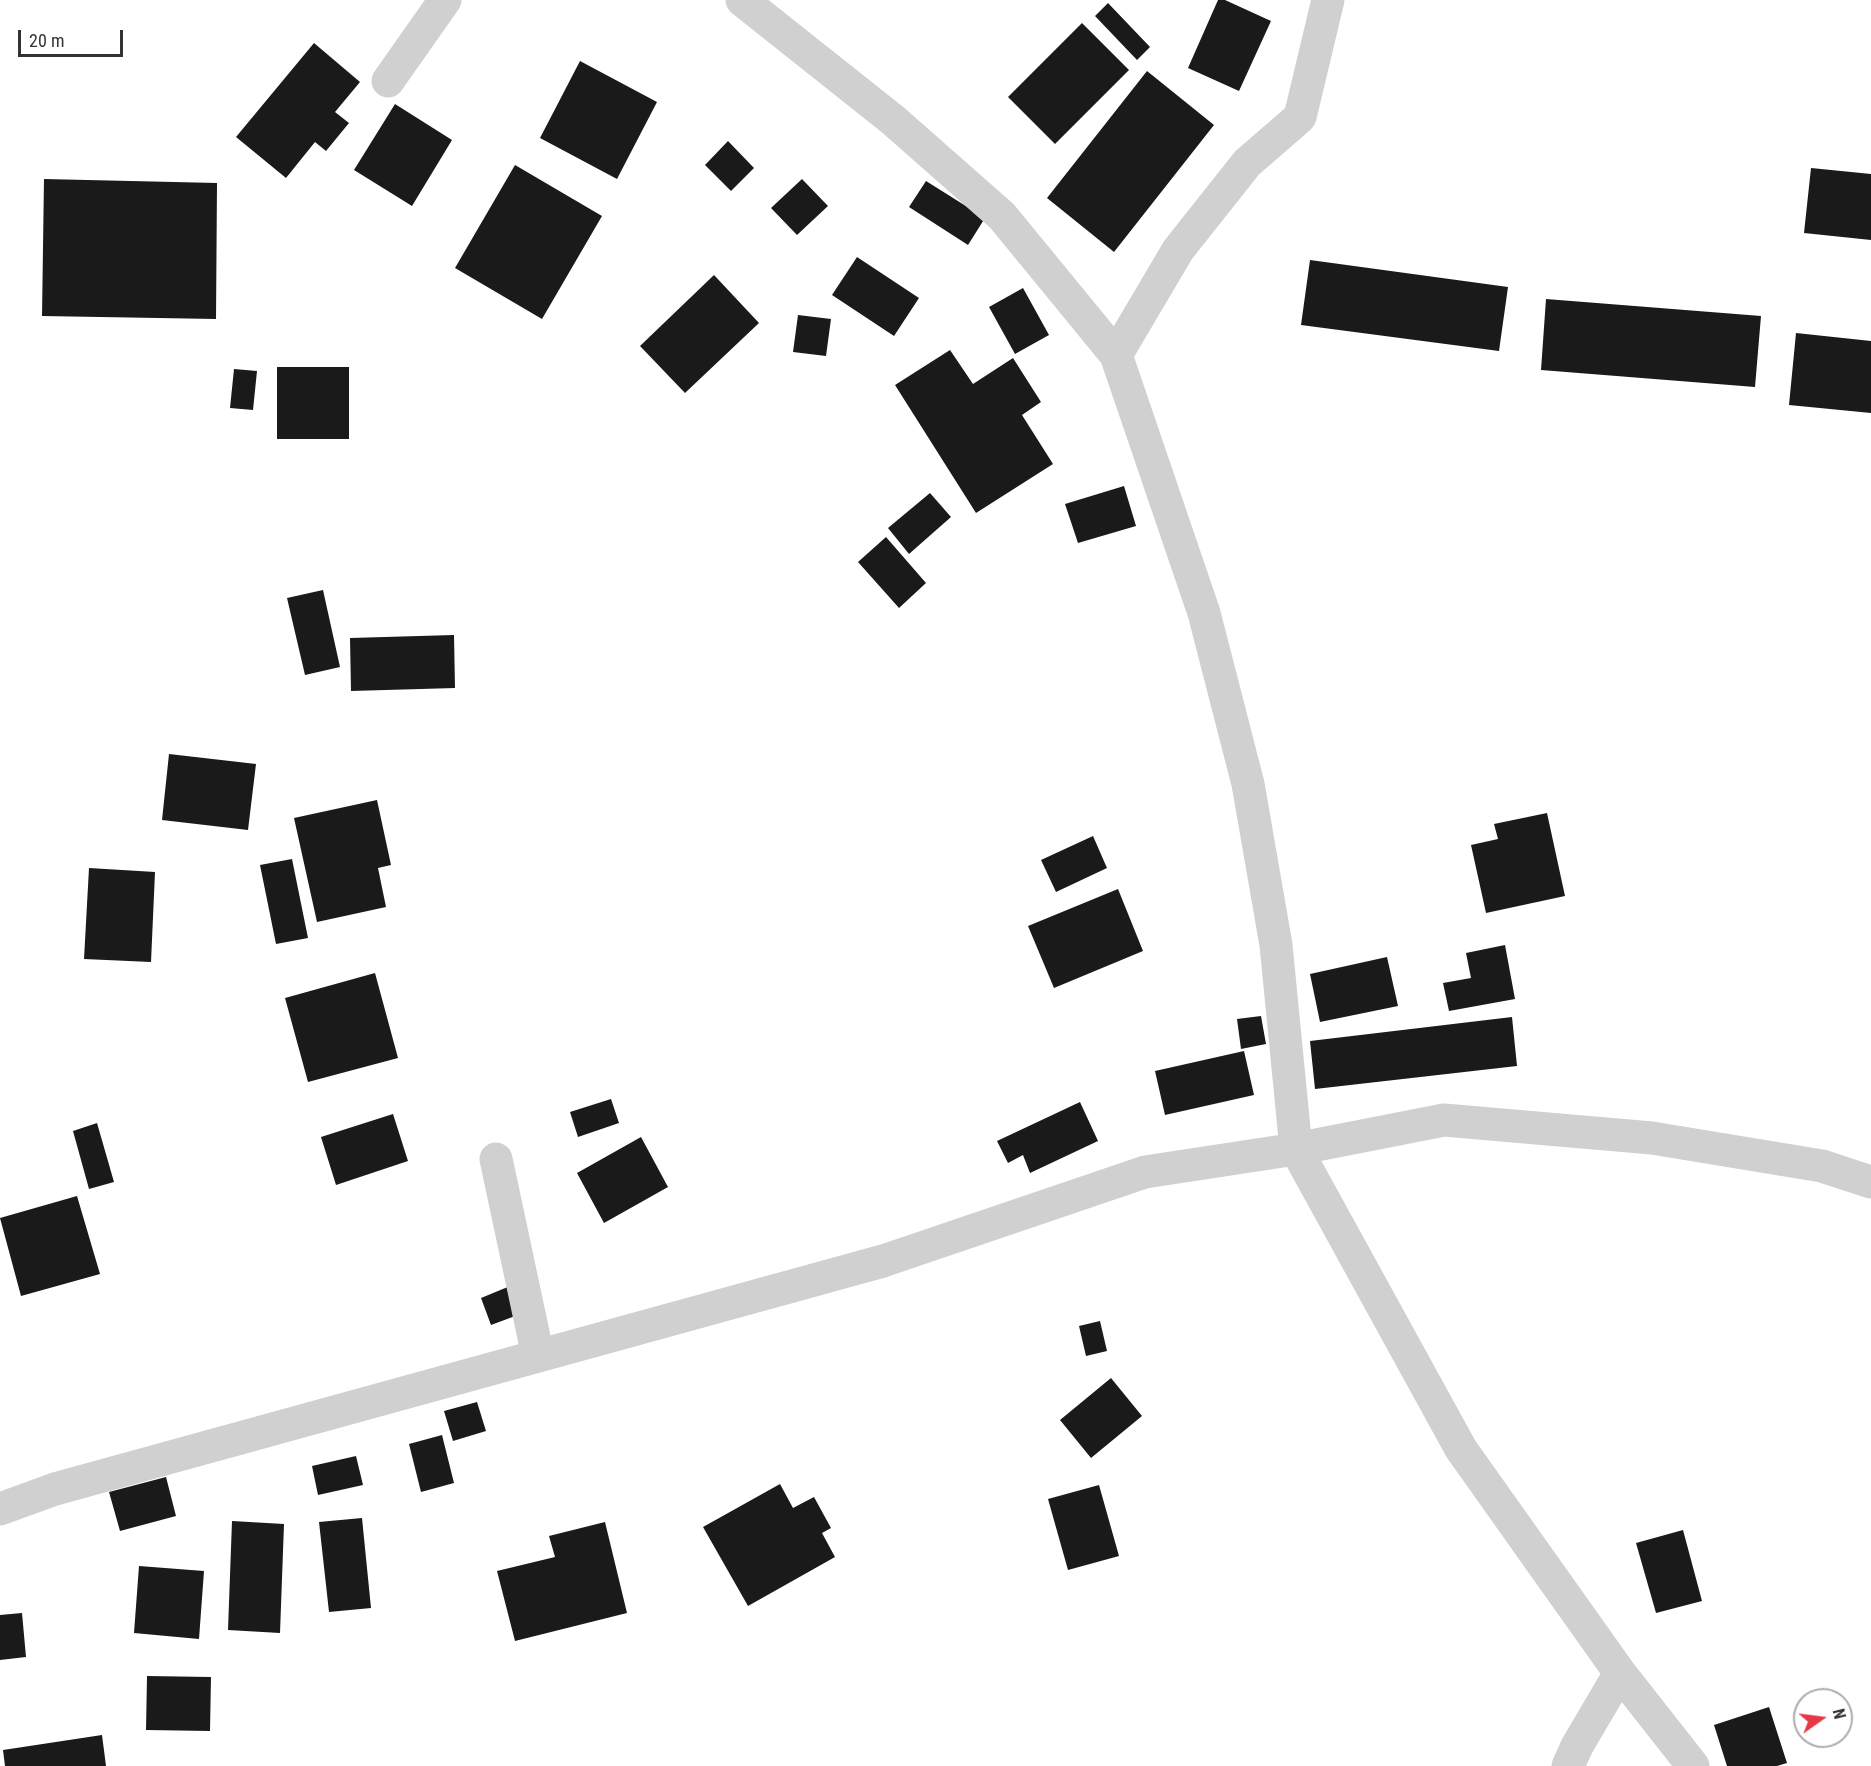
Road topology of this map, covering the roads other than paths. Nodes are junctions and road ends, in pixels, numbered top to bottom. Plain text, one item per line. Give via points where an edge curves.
1 (445, 0) edge
2 (742, 0) edge
3 (1328, 0) edge
4 (388, 81) dead end
5 (1116, 355) junction
6 (1296, 1149) junction
7 (496, 1158) dead end
8 (1871, 1182) edge
9 (538, 1356) junction
10 (0, 1509) edge
11 (1620, 1673) junction
12 (1568, 1766) edge
13 (1693, 1766) edge

1 - 4 street
2 - 5 street via 893,120 1002,216
3 - 5 street via 1300,117 1247,163 1178,250
5 - 6 street via 1204,613 1248,784 1276,945
6 - 8 street via 1444,1120 1652,1138 1822,1166
6 - 9 street via 1145,1172 883,1261
6 - 11 street via 1461,1449
7 - 9 street
9 - 10 street via 67,1486
11 - 12 street
11 - 13 street

